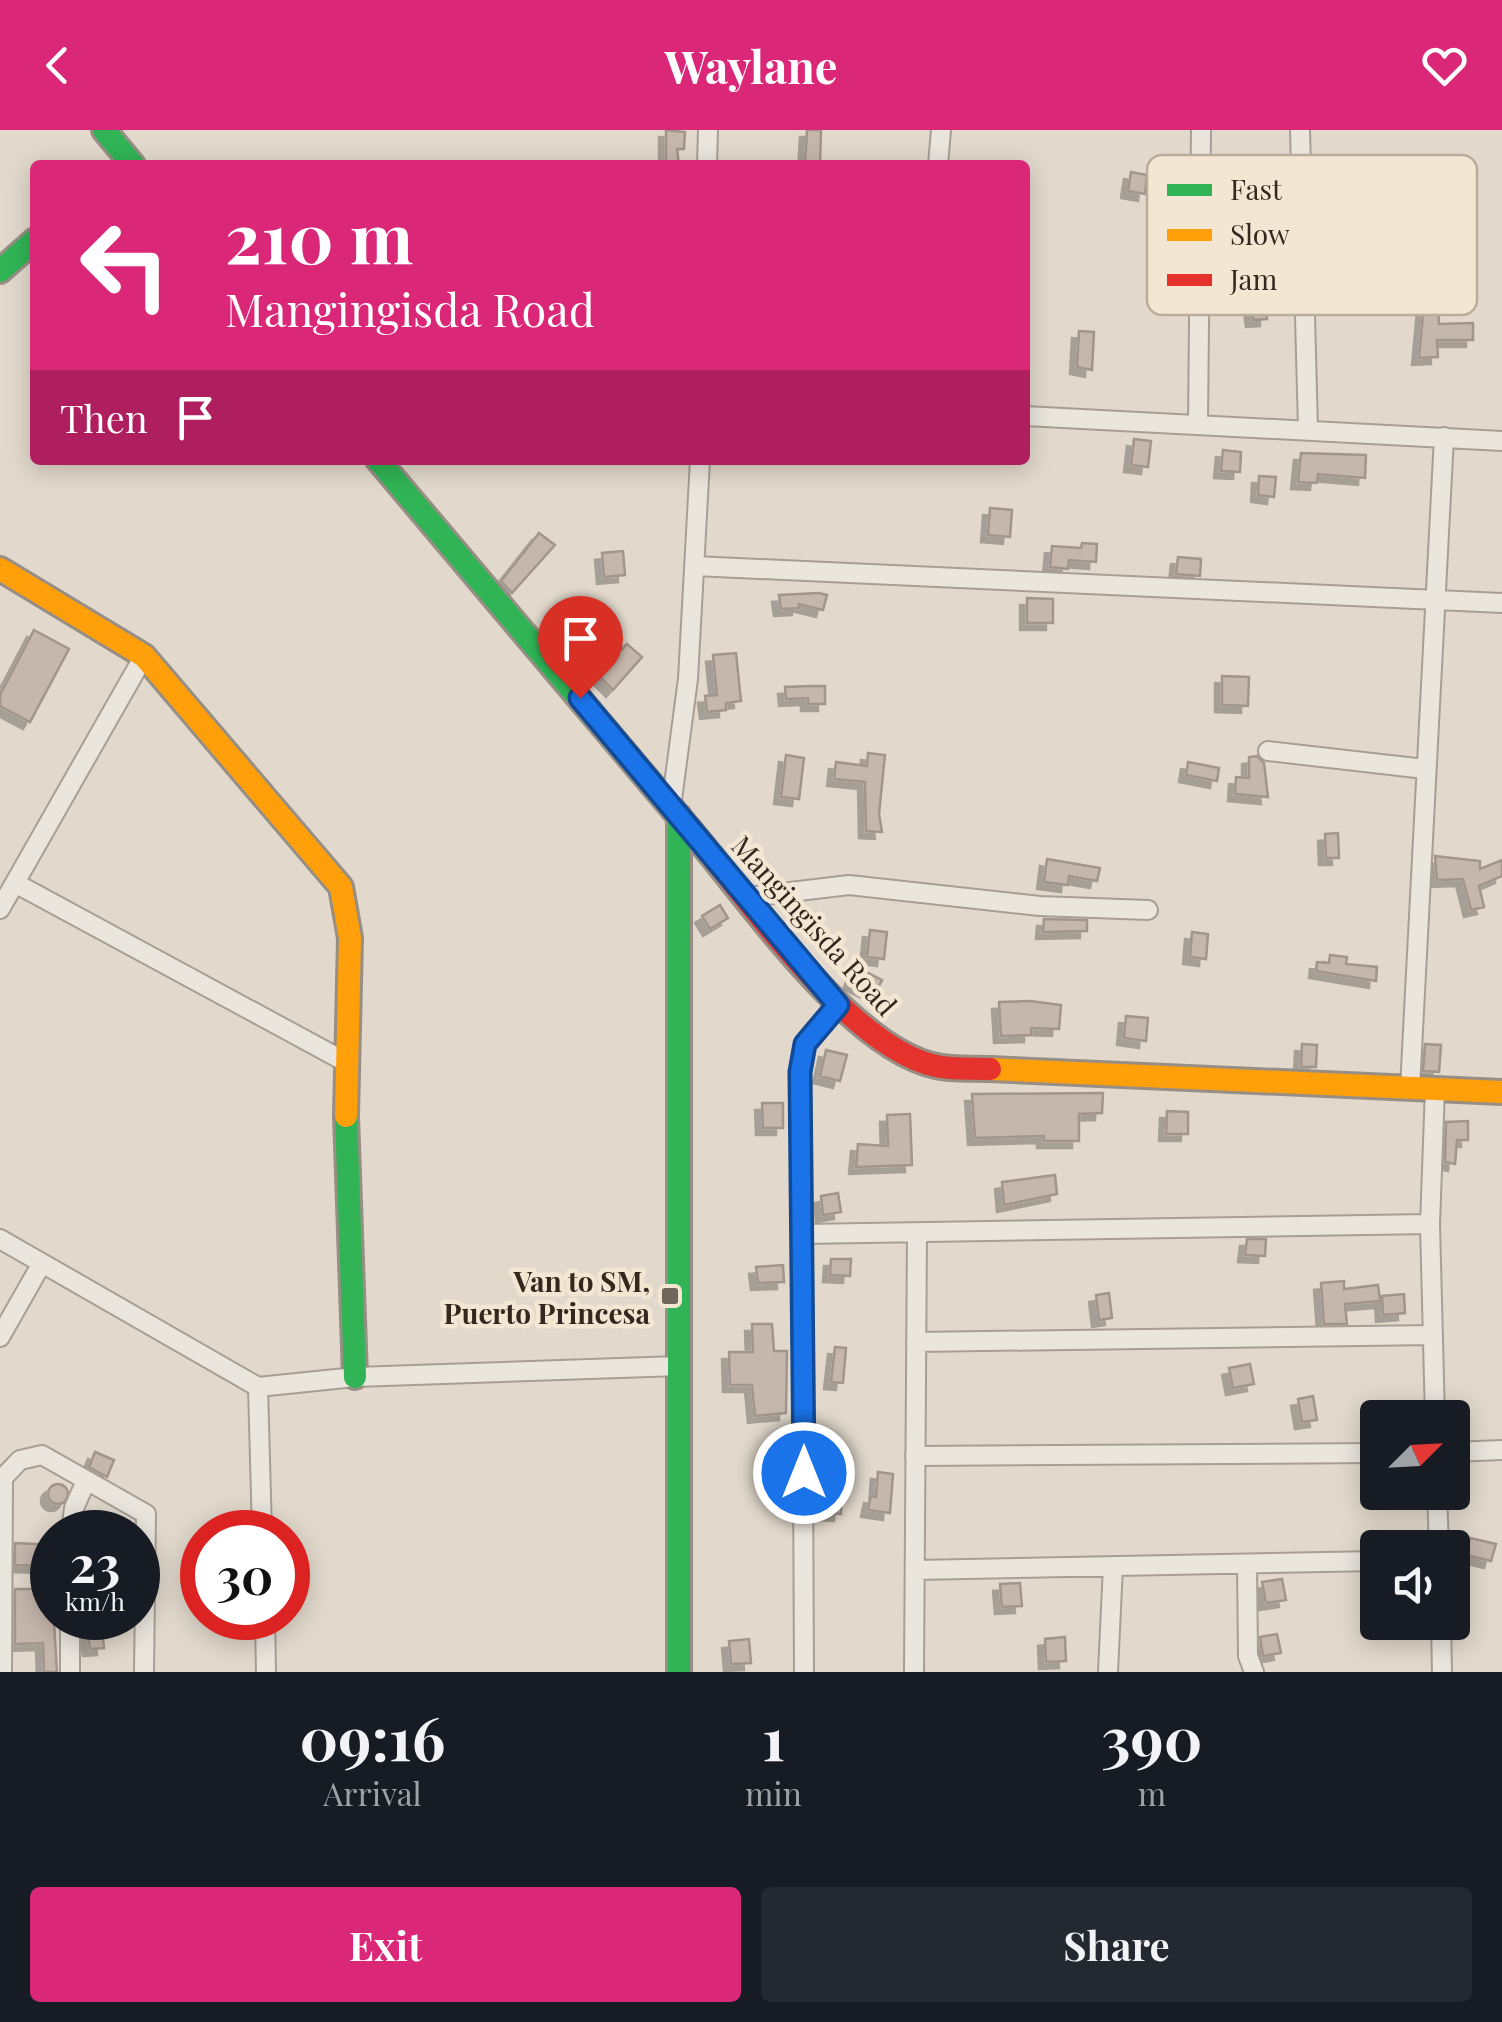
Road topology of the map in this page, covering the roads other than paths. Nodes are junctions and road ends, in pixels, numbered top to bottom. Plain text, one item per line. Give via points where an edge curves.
1 (104, 130) edge
2 (708, 130) edge
3 (941, 130) edge
4 (1201, 130) edge
5 (1300, 130) edge
6 (1201, 155) edge
7 (1301, 155) edge
8 (129, 160) edge
9 (707, 160) edge
10 (938, 160) edge
11 (30, 244) edge
12 (0, 271) edge
13 (1199, 315) edge
14 (1305, 315) edge
15 (1030, 416) edge
16 (1198, 422) junction
17 (1308, 429) junction
18 (1444, 438) junction
19 (1502, 441) edge
20 (382, 465) edge
21 (700, 465) edge
22 (696, 566) junction
23 (0, 569) edge
24 (1434, 600) junction
25 (1502, 603) edge
26 (144, 656) junction
27 (1268, 751) dead end
28 (1426, 769) junction
29 (675, 811) junction
30 (15, 883) junction
31 (748, 897) junction
32 (0, 910) edge
33 (1148, 910) dead end
34 (838, 1005) junction
35 (344, 1061) junction
36 (1410, 1088) junction
37 (1434, 1089) junction
38 (1502, 1092) edge
39 (1430, 1224) junction
40 (804, 1234) junction
41 (917, 1234) junction
42 (0, 1240) edge
43 (42, 1264) junction
44 (1432, 1335) junction
45 (0, 1337) edge
46 (916, 1342) junction
47 (679, 1366) junction
48 (356, 1376) junction
49 (258, 1387) junction
50 (1434, 1400) edge
51 (1502, 1450) edge
52 (1470, 1451) edge
53 (1360, 1453) edge
54 (916, 1456) junction
55 (1, 1482) edge
56 (86, 1482) junction
57 (74, 1510) edge
58 (261, 1510) edge
59 (1360, 1561) edge
60 (1246, 1564) junction
61 (1113, 1566) junction
62 (915, 1570) junction
63 (70, 1640) edge
64 (265, 1640) edge
65 (1441, 1640) edge
66 (2, 1672) edge
67 (70, 1672) edge
68 (144, 1672) edge
69 (266, 1672) edge
70 (679, 1672) edge
71 (804, 1672) edge
72 (914, 1672) edge
73 (1108, 1672) edge
74 (1254, 1672) edge
75 (1442, 1672) edge

1 - 8 street
2 - 9 street
3 - 10 street
4 - 6 street
5 - 7 street
11 - 12 street
13 - 16 street
14 - 17 street
15 - 16 street
16 - 17 street
17 - 18 street
18 - 19 street
18 - 24 street
20 - 29 street, Mangingisda Road
21 - 22 street
22 - 24 street
22 - 29 street
23 - 26 street
24 - 25 street
24 - 28 street
26 - 30 street
26 - 35 street via 342,887 350,938
27 - 28 street
28 - 36 street
29 - 31 street, Mangingisda Road
29 - 47 street
30 - 32 street
30 - 35 street
31 - 33 street via 850,885 1040,906
31 - 34 street, Mangingisda Road
34 - 36 street, Mangingisda Road via 876,1040 935,1066
34 - 40 street via 803,1052
35 - 48 street
36 - 37 street, Mangingisda Road
37 - 38 street, Mangingisda Road
37 - 39 street
39 - 41 street
39 - 44 street
40 - 41 street
40 - 71 street
41 - 46 street
42 - 43 street
43 - 45 street
43 - 49 street
44 - 46 street
44 - 50 street
46 - 54 street
47 - 48 street
47 - 70 street
48 - 49 street
49 - 58 street
51 - 52 street
53 - 54 street
54 - 62 street
55 - 56 street via 34,1454
55 - 66 street
56 - 57 street
56 - 68 street via 146,1514
59 - 60 street
60 - 61 street
60 - 74 street
61 - 62 street
61 - 73 street
62 - 72 street
63 - 67 street
64 - 69 street
65 - 75 street

